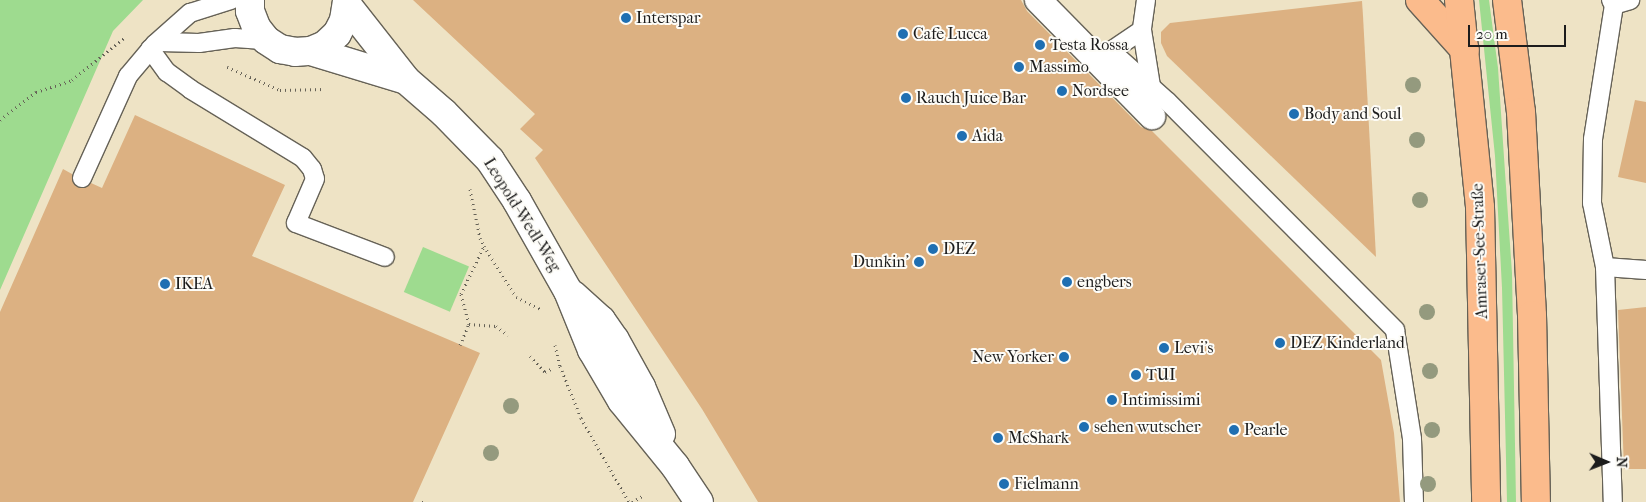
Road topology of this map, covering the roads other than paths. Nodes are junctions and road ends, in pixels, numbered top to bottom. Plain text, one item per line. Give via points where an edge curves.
1 (232, 0) edge
2 (250, 0) edge
3 (1038, 0) edge
4 (1146, 0) edge
5 (1420, 0) edge
6 (1458, 0) edge
7 (1507, 0) edge
8 (347, 2) edge
9 (1618, 2) edge
10 (1142, 30) junction
11 (266, 40) junction
12 (154, 45) junction
13 (1465, 50) junction
14 (311, 51) junction
15 (406, 80) junction
16 (1151, 86) junction
17 (1152, 116) dead end
18 (82, 178) dead end
19 (385, 257) dead end
20 (1606, 267) junction
21 (1646, 270) edge
22 (699, 502) edge
23 (1414, 502) edge
24 (1486, 502) edge
25 (1536, 502) edge
26 (1613, 502) edge

1 - 12 lane via 190,13
2 - 11 street via 256,27
3 - 17 street
4 - 10 lane
5 - 13 main road
6 - 13 main road, Amraser-See-Straße
7 - 25 main road via 1521,112 1532,315
8 - 14 street via 344,20 337,34 325,45
8 - 15 street, Leopold-Wedl-Weg
9 - 20 lane via 1593,139 1592,203
10 - 16 lane
10 - 16 lane via 1111,51
11 - 12 lane via 235,38
11 - 14 street, Leopold-Wedl-Weg via 280,49
12 - 18 lane via 128,76
12 - 19 lane via 167,72 303,158 312,169 315,178 296,223
13 - 24 main road, Amraser-See-Straße via 1480,207
14 - 15 street, Leopold-Wedl-Weg
15 - 22 street, Leopold-Wedl-Weg via 490,160 568,291 601,320 615,340 641,387 675,466
16 - 23 lane via 1395,330 1412,439
20 - 21 lane
20 - 26 lane

